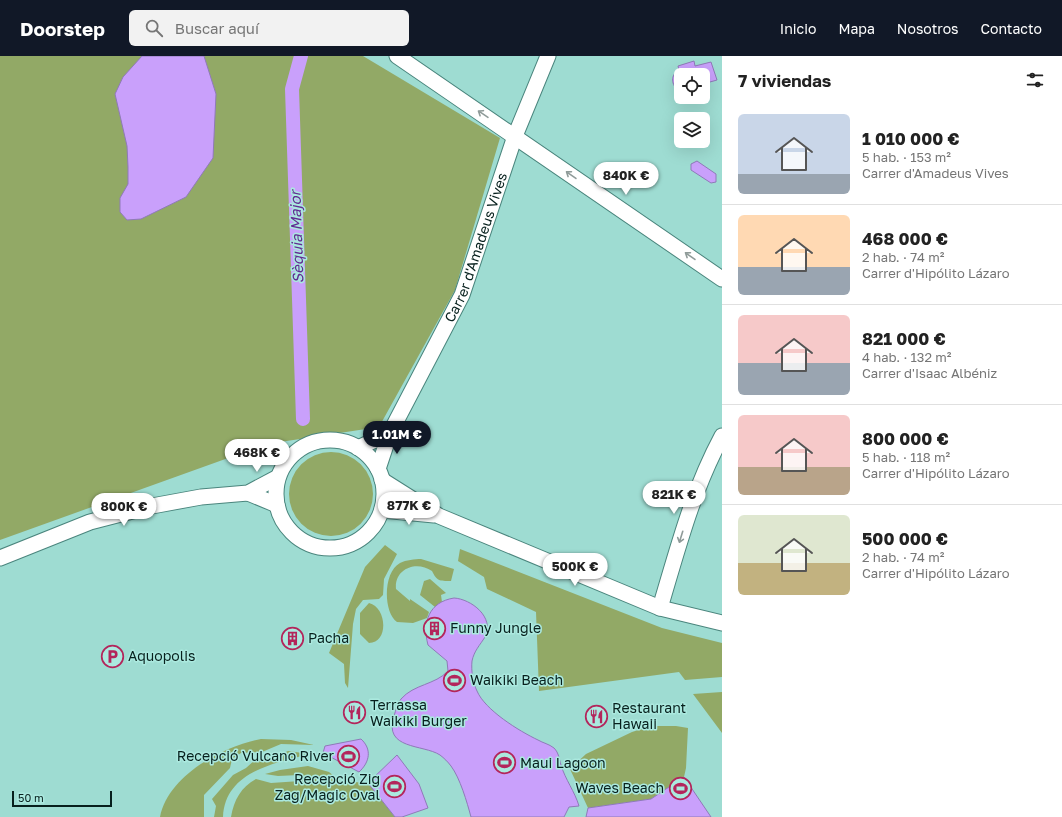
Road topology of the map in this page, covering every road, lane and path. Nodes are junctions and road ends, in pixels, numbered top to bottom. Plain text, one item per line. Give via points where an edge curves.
1 (397, 56) edge
2 (548, 56) edge
3 (515, 136) junction
4 (722, 278) edge
5 (390, 433) junction
6 (722, 436) edge
7 (358, 448) junction
8 (380, 475) junction
9 (278, 477) junction
10 (248, 492) junction
11 (276, 505) junction
12 (382, 510) junction
13 (439, 516) junction
14 (0, 558) edge
15 (660, 608) junction
16 (722, 623) edge

3 -> 1 street
2 - 3 street, Carrer d'Amadeus Vives
4 -> 3 street
3 - 5 street, Carrer d'Amadeus Vives via 462,295
5 - 7 street
5 - 8 street, Carrer d'Amadeus Vives
6 -> 15 street via 692,499
7 - 8 street via 366,454
7 - 9 street via 335,441 311,444 291,457
8 - 12 street via 384,490
8 - 13 street
9 - 10 street
9 - 11 street
10 - 11 street
10 - 14 street via 152,506 90,522
11 - 12 street via 281,519 295,535 313,546 327,548 342,547 355,542 376,523
12 - 13 street
13 - 15 street
15 - 16 street

